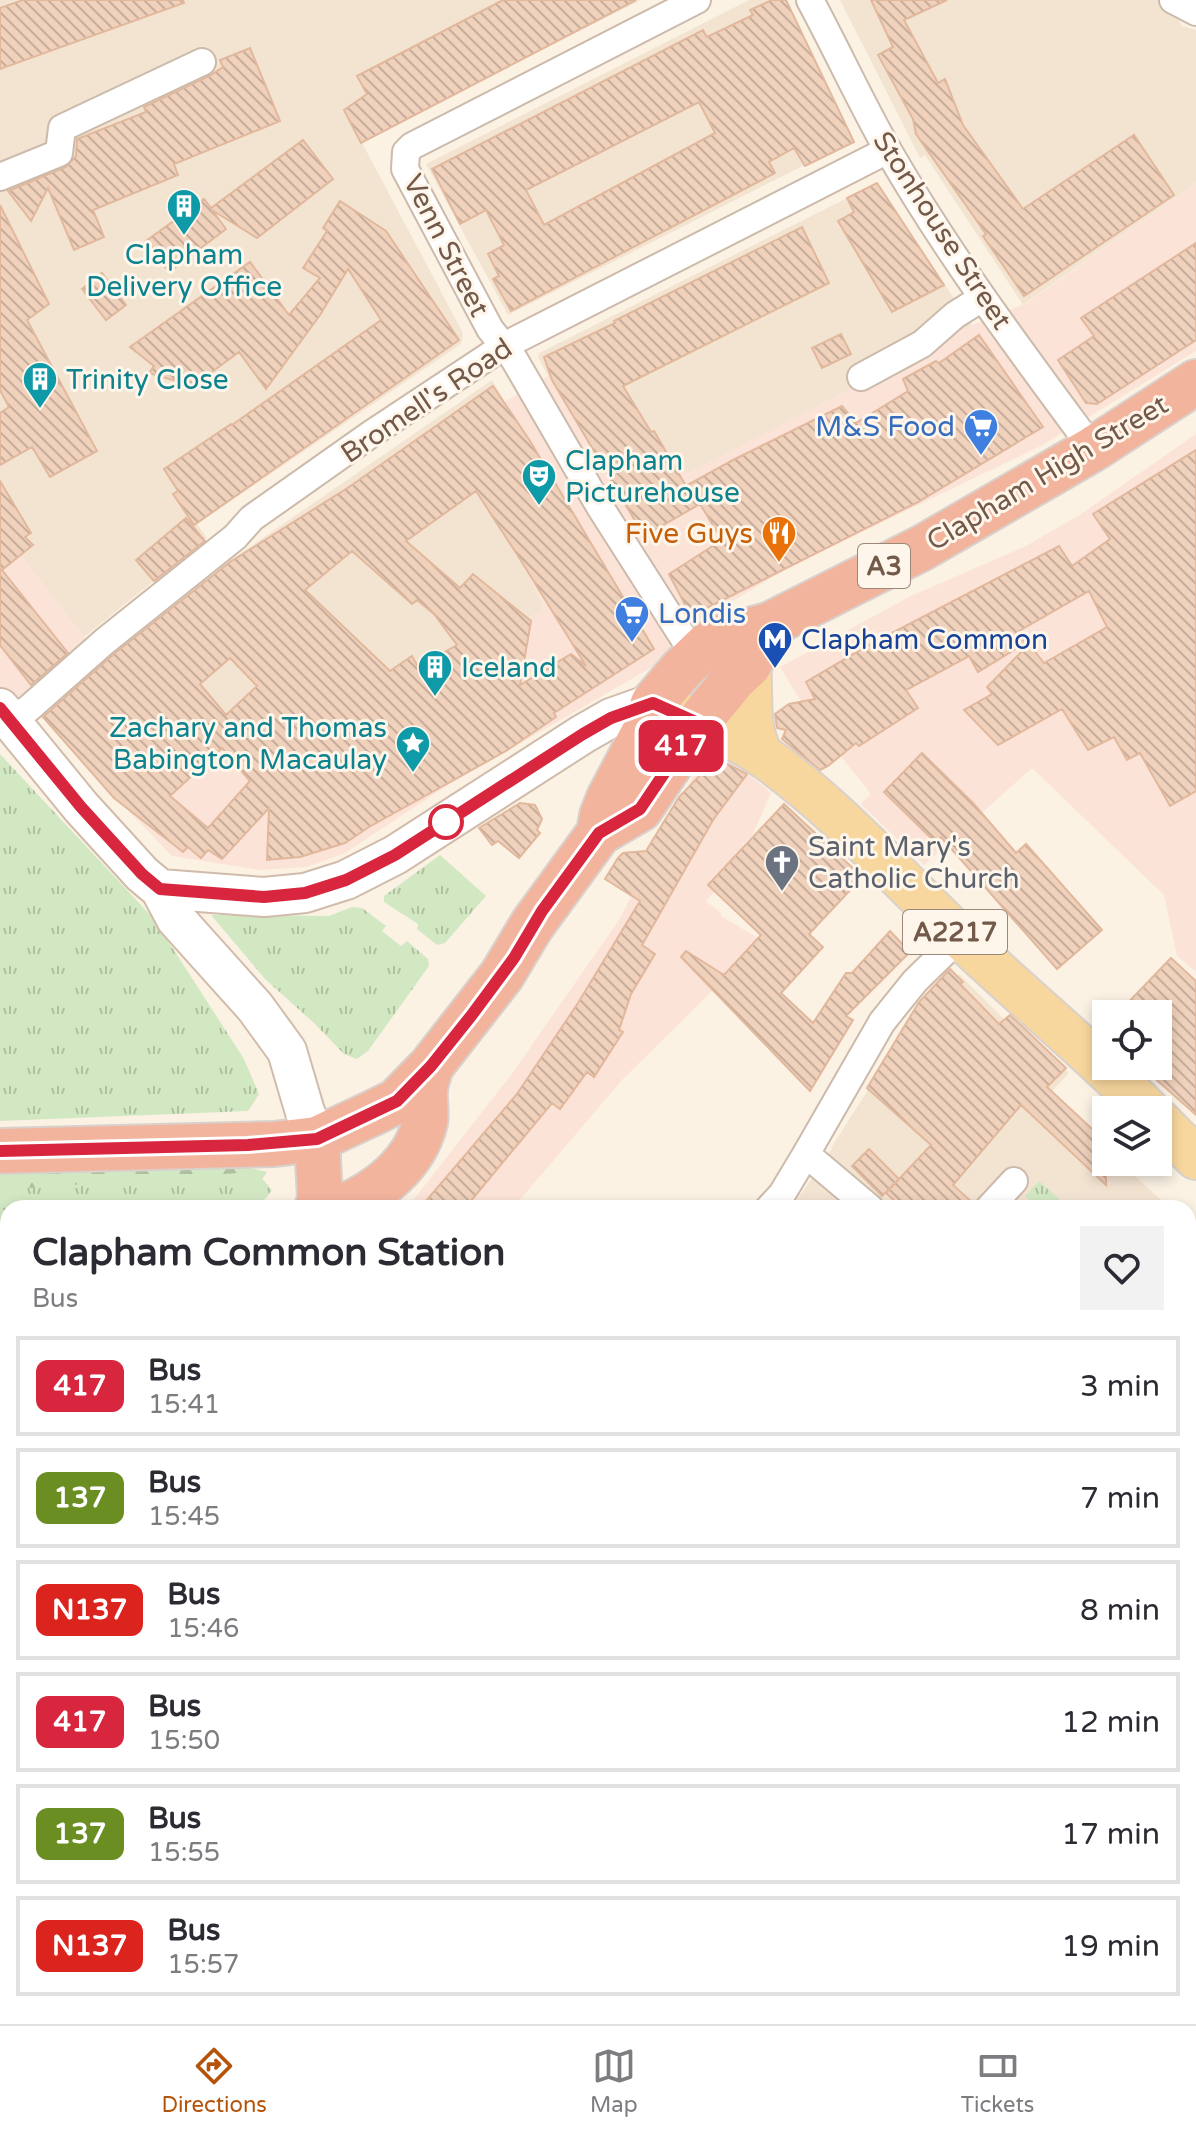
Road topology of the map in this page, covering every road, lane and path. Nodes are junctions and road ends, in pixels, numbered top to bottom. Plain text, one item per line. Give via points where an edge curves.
1 (697, 0) edge
2 (810, 0) edge
3 (1173, 0) edge
4 (1196, 12) edge
5 (202, 62) dead end
6 (888, 150) junction
7 (0, 177) edge
8 (982, 298) junction
9 (504, 346) junction
10 (861, 377) dead end
11 (1196, 382) edge
12 (1093, 449) junction
13 (769, 625) junction
14 (695, 656) junction
15 (749, 665) junction
16 (653, 703) junction
17 (5, 714) edge
18 (698, 723) junction
19 (761, 754) junction
20 (599, 833) junction
21 (160, 889) junction
22 (960, 937) junction
23 (431, 1066) junction
24 (1134, 1096) edge
25 (1172, 1134) edge
26 (317, 1139) junction
27 (0, 1151) edge
28 (806, 1154) junction
29 (1196, 1158) edge
30 (1014, 1181) dead end
31 (318, 1200) edge
32 (359, 1200) edge
33 (776, 1200) edge
34 (861, 1200) edge
35 (996, 1200) edge

1 - 9 street, Venn Street via 406,152 405,169
2 - 6 street, Stonhouse Street
3 - 4 street
5 - 7 street via 62,128 59,153
6 - 8 street, Stonhouse Street
6 - 9 street, Bromell's Road
8 - 10 street via 922,344
8 - 12 street, Stonhouse Street
9 - 14 street, Venn Street
9 - 17 street, Bromell's Road via 252,518 41,697
11 - 12 highway, Clapham High Street / A3
12 - 13 highway, Clapham High Street / A3 via 922,548
13 - 14 highway, Clapham High Street / A3 via 718,638
13 - 15 highway, A3
14 - 16 highway, Clapham High Street / A3
15 - 18 highway, A3
15 - 19 main road via 749,718
16 - 18 main road, A2217
16 - 20 highway, A3 via 644,732 609,798
16 - 21 main road via 583,734 395,855 346,880 305,893 264,897
17 - 21 main road via 81,807
18 - 19 main road, A2217
18 - 20 highway, A3 via 640,809
19 - 22 main road, A2217 via 825,805
20 - 23 highway, A3 via 502,975
21 - 26 main road via 176,919 287,1051
22 - 24 main road, A2217
22 - 28 street via 882,1022
23 - 26 highway, A3 via 397,1101
23 - 32 highway via 426,1119 417,1144 388,1180
25 - 29 main road
26 - 27 highway, A3
26 - 31 highway
28 - 33 street
28 - 34 street
30 - 35 street

